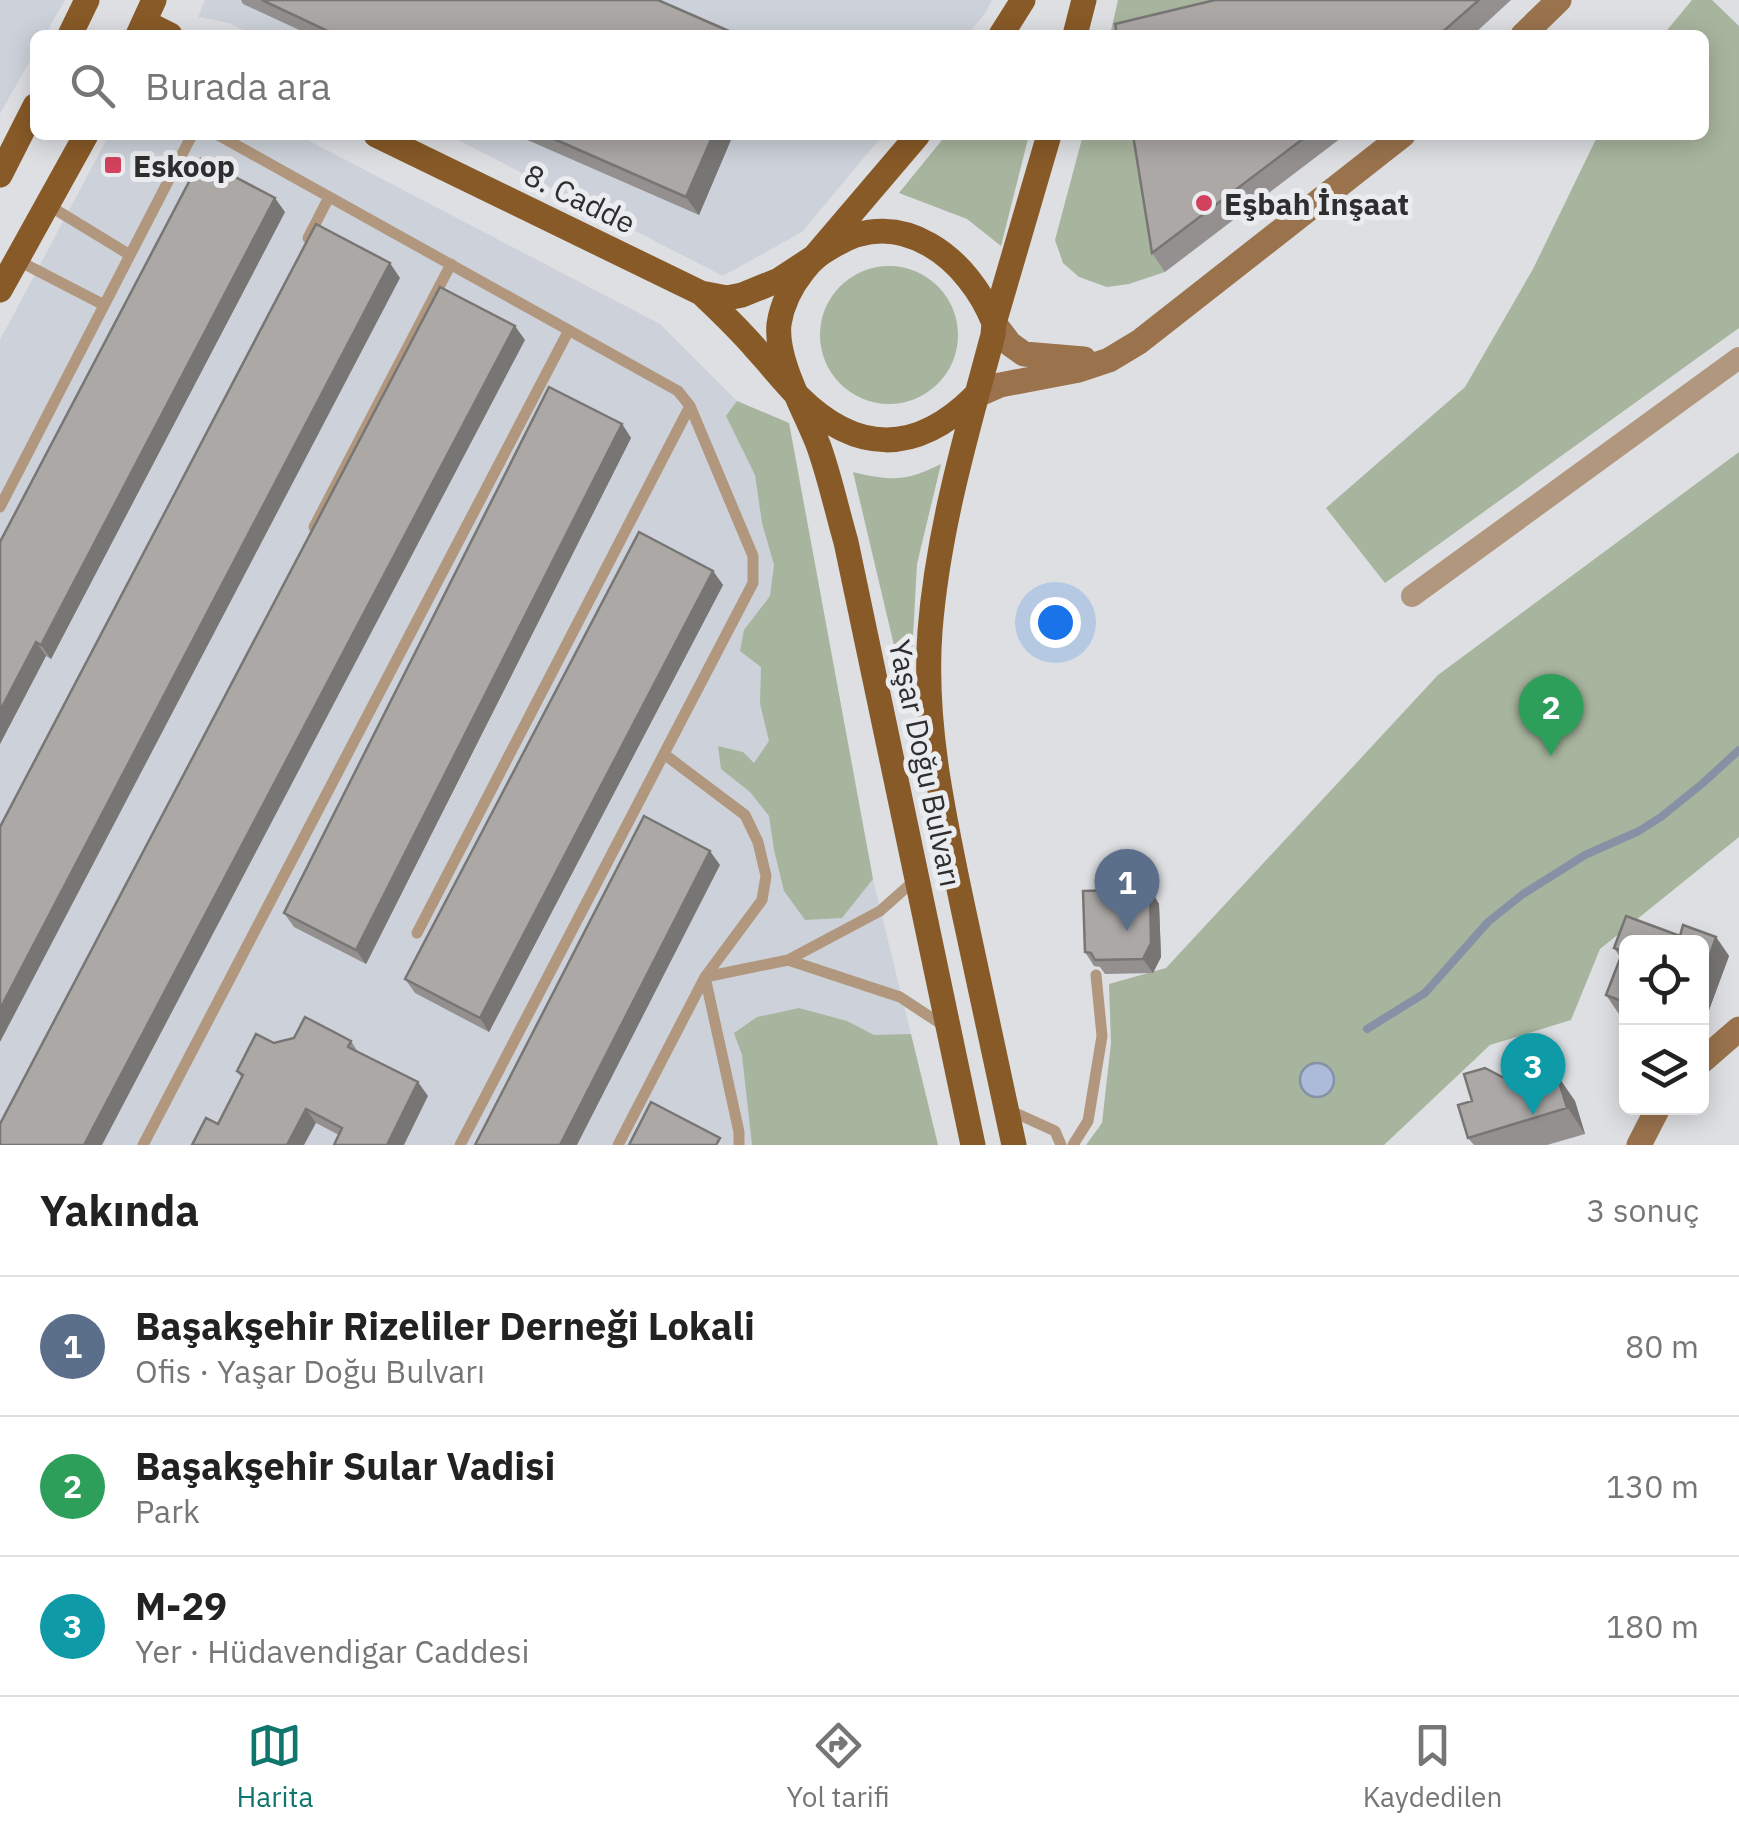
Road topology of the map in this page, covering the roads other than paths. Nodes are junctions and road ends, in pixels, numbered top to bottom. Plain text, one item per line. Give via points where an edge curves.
1 (87, 0) edge
2 (1023, 0) edge
3 (1084, 0) edge
4 (1559, 0) edge
5 (72, 30) edge
6 (1004, 30) edge
7 (1076, 30) edge
8 (1528, 30) edge
9 (30, 116) edge
10 (83, 140) edge
11 (189, 140) edge
12 (227, 140) edge
13 (386, 140) edge
14 (914, 140) edge
15 (1047, 140) edge
16 (1397, 140) edge
17 (0, 175) edge
18 (330, 197) junction
19 (48, 205) junction
20 (302, 250) edge
21 (130, 255) junction
22 (814, 257) junction
23 (17, 260) junction
24 (450, 264) junction
25 (0, 290) edge
26 (701, 293) junction
27 (104, 305) junction
28 (994, 324) junction
29 (569, 330) junction
30 (1739, 358) edge
31 (1109, 360) junction
32 (975, 396) junction
33 (800, 398) junction
34 (690, 406) junction
35 (0, 507) edge
36 (304, 548) edge
37 (1412, 596) dead end
38 (664, 754) junction
39 (916, 879) junction
40 (417, 933) dead end
41 (788, 960) junction
42 (1096, 974) edge
43 (705, 976) junction
44 (1739, 1029) edge
45 (950, 1030) junction
46 (1709, 1055) edge
47 (1006, 1108) junction
48 (1655, 1115) edge
49 (144, 1145) edge
50 (460, 1145) edge
51 (618, 1145) edge
52 (739, 1145) edge
53 (974, 1145) edge
54 (1014, 1145) edge
55 (1062, 1145) edge
56 (1073, 1145) edge
57 (1640, 1145) edge

1 - 5 main road
2 - 6 main road
3 - 7 main road
4 - 8 street
9 - 17 main road
10 - 19 main road
11 - 21 lane
12 - 18 lane
13 - 26 main road, 8. Cadde
14 - 22 main road, Yaşar Doğu Bulvarı
15 - 28 main road, Yaşar Doğu Bulvarı
16 - 31 street
18 - 20 lane
18 - 24 lane
19 - 21 lane
19 - 23 main road
21 - 27 lane
22 - 26 main road, Yaşar Doğu Bulvarı via 742,295
22 - 28 main road, Yaşar Doğu Bulvarı via 864,232 907,235 954,262
22 - 33 main road, Yaşar Doğu Bulvarı via 793,284 779,324 784,364
23 - 25 main road
23 - 27 lane
24 - 29 lane
24 - 36 lane
26 - 33 main road
27 - 35 lane
28 - 31 street via 1024,354
28 - 32 main road, Yaşar Doğu Bulvarı
29 - 34 lane via 678,391
29 - 49 lane
30 - 37 street
31 - 32 street
32 - 33 main road via 926,431 884,442 835,426
32 - 47 main road, Yaşar Doğu Bulvarı via 939,556 930,633 931,721 944,819
33 - 39 main road, Yaşar Doğu Bulvarı via 846,542
34 - 38 lane via 753,556 753,583
34 - 40 lane
38 - 43 lane via 745,815 766,876 762,900
38 - 50 lane
39 - 41 lane via 880,912
39 - 45 main road, Yaşar Doğu Bulvarı
41 - 43 lane
41 - 45 lane via 900,996
42 - 56 lane via 1102,1036 1088,1122
43 - 51 lane
43 - 52 lane
44 - 46 street
45 - 53 main road, Yaşar Doğu Bulvarı
47 - 54 main road, Yaşar Doğu Bulvarı
47 - 55 lane via 1056,1130
48 - 57 street

